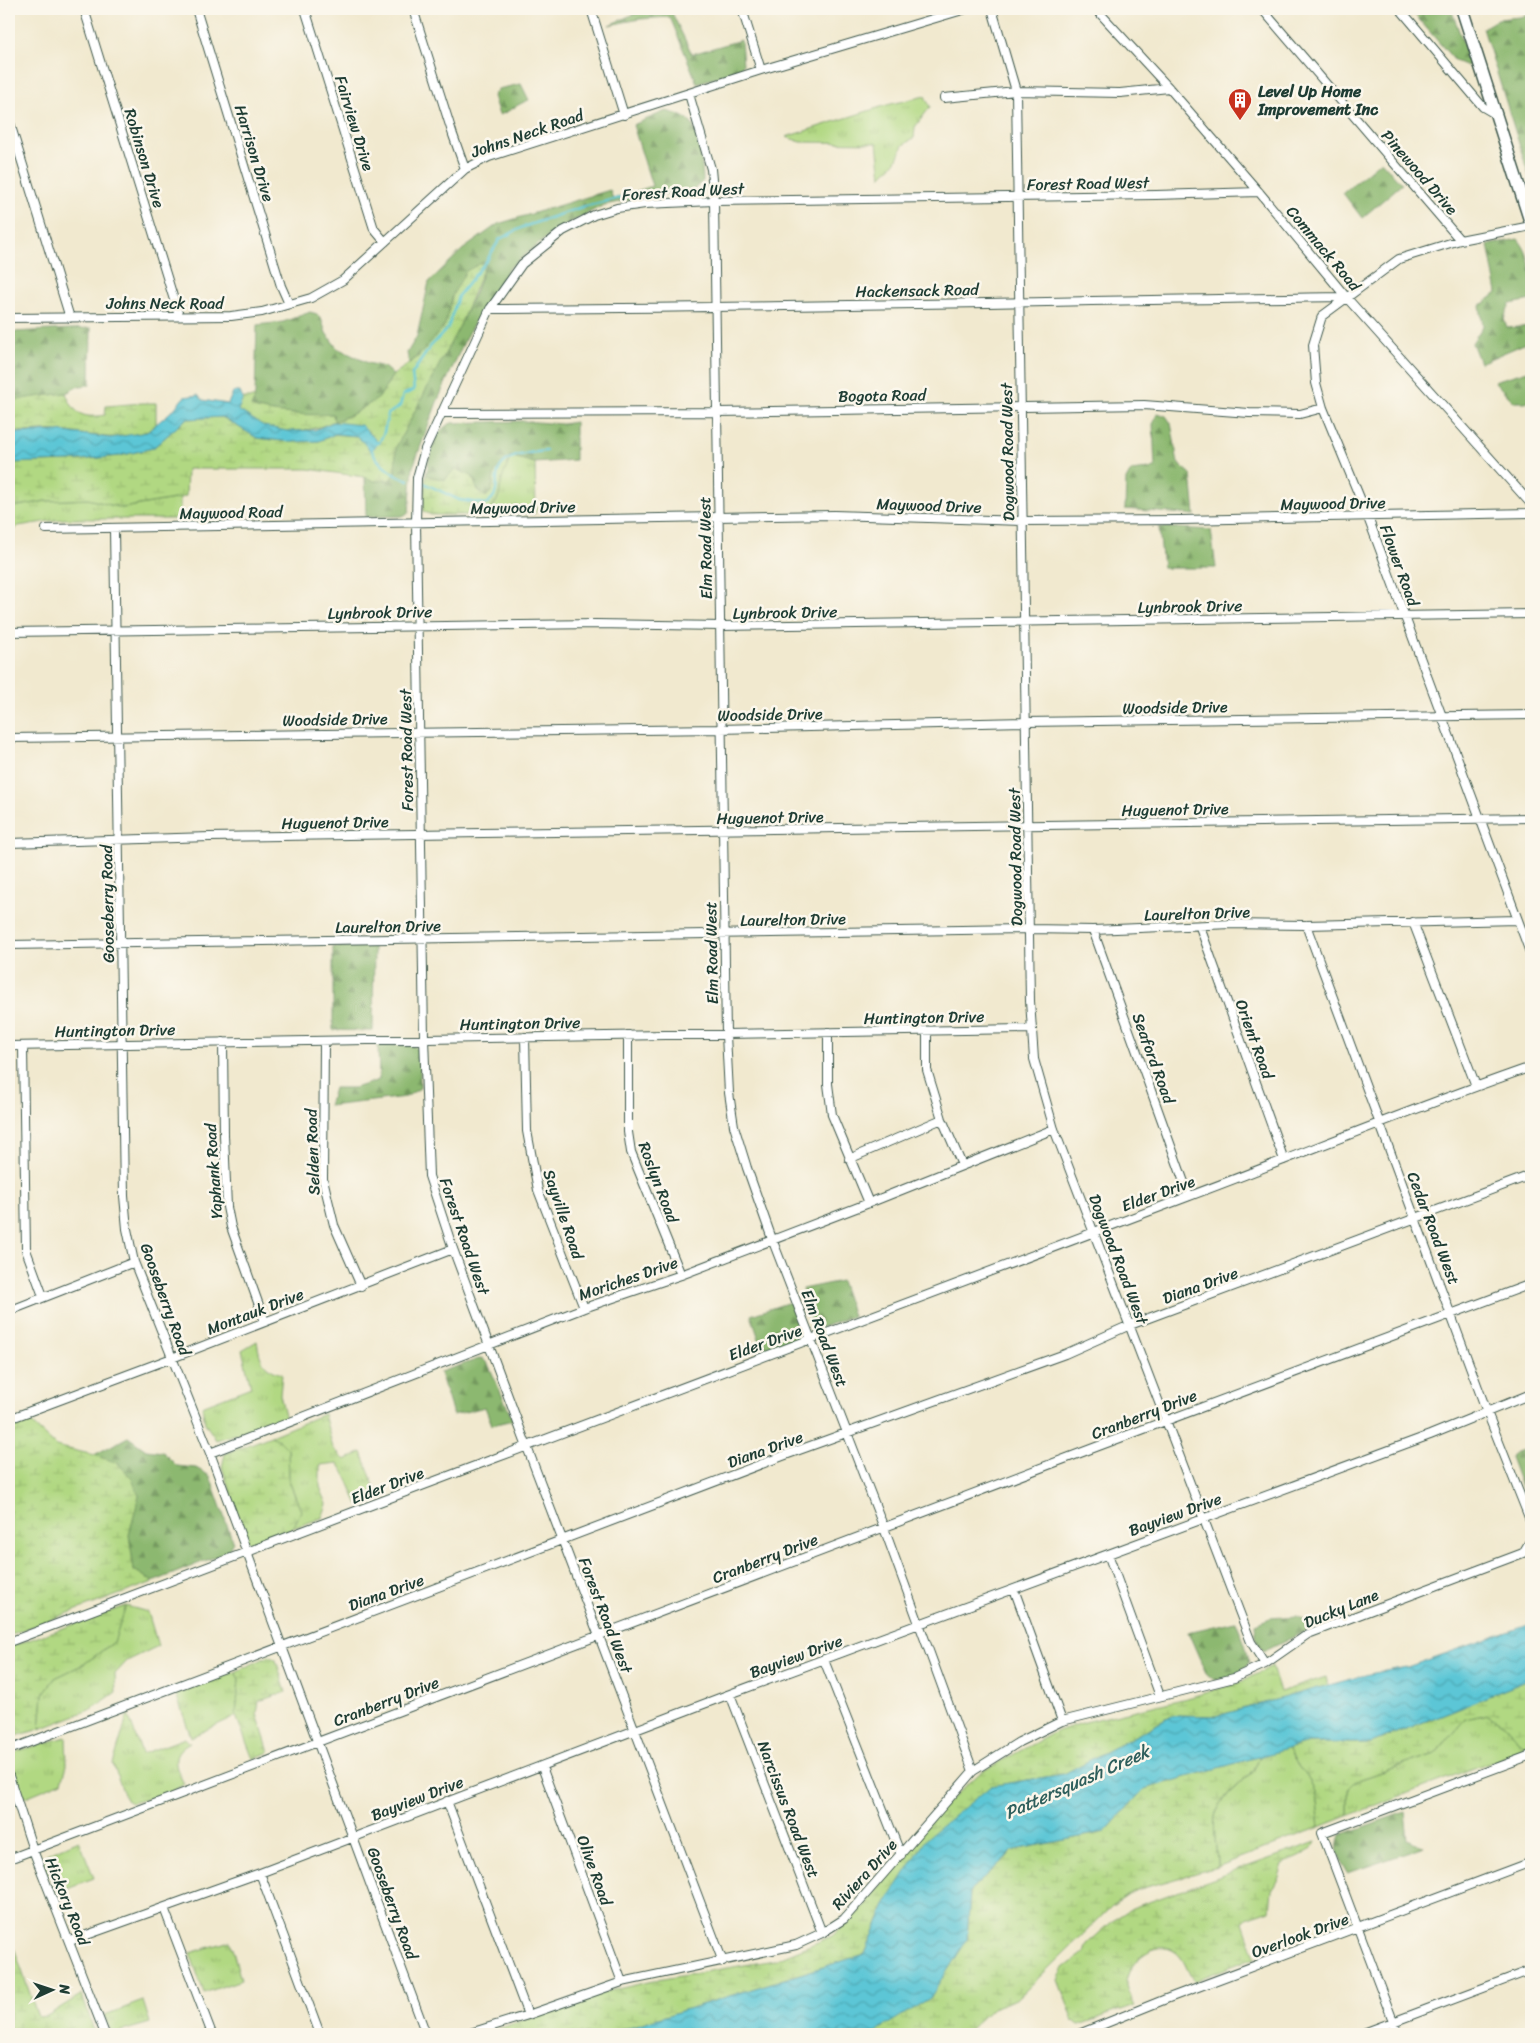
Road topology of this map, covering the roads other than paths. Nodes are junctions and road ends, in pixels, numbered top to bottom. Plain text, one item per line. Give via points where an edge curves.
1 (84, 9) edge
2 (196, 9) edge
3 (304, 9) edge
4 (413, 9) edge
5 (591, 9) edge
6 (742, 9) edge
7 (966, 9) edge
8 (992, 9) edge
9 (1096, 9) edge
10 (1262, 9) edge
11 (1400, 9) edge
12 (1462, 9) edge
13 (761, 70) junction
14 (1169, 88) junction
15 (1016, 91) junction
16 (689, 94) junction
17 (944, 98) dead end
18 (1496, 114) junction
19 (624, 115) junction
20 (9, 120) edge
21 (465, 169) junction
22 (1259, 192) junction
23 (1018, 197) junction
24 (714, 201) junction
25 (1531, 225) edge
26 (1460, 240) junction
27 (385, 242) junction
28 (1346, 297) junction
29 (1019, 301) junction
30 (289, 304) junction
31 (715, 308) junction
32 (490, 310) junction
33 (179, 316) junction
34 (9, 318) edge
35 (70, 318) junction
36 (1021, 406) junction
37 (1323, 408) junction
38 (717, 412) junction
39 (441, 413) junction
40 (1531, 504) edge
41 (1531, 513) edge
42 (1367, 515) junction
43 (718, 516) junction
44 (1022, 521) junction
45 (416, 523) junction
46 (46, 529) dead end
47 (114, 529) junction
48 (1531, 614) edge
49 (1404, 617) junction
50 (1024, 622) junction
51 (418, 625) junction
52 (721, 626) junction
53 (116, 629) junction
54 (9, 632) edge
55 (1531, 715) edge
56 (1441, 716) junction
57 (1026, 722) junction
58 (720, 729) junction
59 (420, 732) junction
60 (118, 736) junction
61 (9, 738) edge
62 (1531, 818) edge
63 (1481, 819) junction
64 (1028, 827) junction
65 (722, 831) junction
66 (421, 835) junction
67 (120, 840) junction
68 (9, 842) edge
69 (1517, 920) junction
70 (1413, 922) junction
71 (1306, 924) junction
72 (1200, 927) junction
73 (1030, 929) junction
74 (1093, 930) junction
75 (725, 934) junction
76 (423, 939) junction
77 (9, 945) edge
78 (121, 945) junction
79 (1531, 955) edge
80 (1031, 1029) junction
81 (828, 1032) junction
82 (927, 1032) junction
83 (628, 1035) junction
84 (726, 1035) junction
85 (525, 1037) junction
86 (424, 1038) junction
87 (324, 1040) junction
88 (223, 1042) junction
89 (122, 1044) junction
90 (9, 1046) edge
91 (23, 1046) junction
92 (1531, 1067) edge
93 (1476, 1086) junction
94 (942, 1119) junction
95 (1380, 1124) junction
96 (1054, 1129) junction
97 (849, 1158) junction
98 (1284, 1160) junction
99 (962, 1165) junction
100 (1531, 1175) edge
101 (1189, 1196) junction
102 (869, 1203) junction
103 (1417, 1219) junction
104 (1095, 1231) junction
105 (772, 1239) junction
106 (453, 1249) junction
107 (134, 1262) junction
108 (681, 1275) junction
109 (1531, 1284) edge
110 (361, 1286) junction
111 (43, 1296) junction
112 (584, 1308) junction
113 (9, 1311) edge
114 (1452, 1313) junction
115 (265, 1322) junction
116 (1130, 1325) junction
117 (811, 1340) junction
118 (489, 1344) junction
119 (172, 1358) junction
120 (1531, 1394) edge
121 (1487, 1412) junction
122 (9, 1419) edge
123 (1166, 1421) junction
124 (848, 1433) junction
125 (527, 1447) junction
126 (210, 1453) junction
127 (1204, 1518) junction
128 (884, 1528) junction
129 (564, 1540) junction
130 (1530, 1541) joint
131 (246, 1554) junction
132 (1108, 1554) junction
133 (1014, 1589) junction
134 (919, 1626) junction
135 (598, 1635) junction
136 (9, 1642) edge
137 (281, 1646) junction
138 (824, 1660) junction
139 (1265, 1664) junction
140 (730, 1694) junction
141 (1160, 1696) junction
142 (1062, 1721) junction
143 (636, 1730) junction
144 (317, 1742) junction
145 (9, 1750) edge
146 (1531, 1755) edge
147 (542, 1766) junction
148 (973, 1771) junction
149 (9, 1776) edge
150 (447, 1801) junction
151 (354, 1837) junction
152 (33, 1850) junction
153 (901, 1855) junction
154 (9, 1859) edge
155 (1531, 1862) edge
156 (260, 1873) junction
157 (164, 1908) junction
158 (1358, 1928) junction
159 (822, 1933) junction
160 (70, 1941) junction
161 (723, 1962) junction
162 (1531, 1970) edge
163 (622, 1982) junction
164 (528, 2015) junction
165 (1393, 2022) junction
166 (104, 2034) edge
167 (212, 2034) edge
168 (320, 2034) edge
169 (426, 2034) edge
170 (467, 2034) edge
171 (1079, 2034) edge
172 (1361, 2034) edge
173 (1398, 2034) edge

1 - 33 street, Robinson Drive
2 - 30 street, Harrison Drive
3 - 27 street, Fairview Drive via 374,228
4 - 21 street
5 - 19 street
6 - 13 street
7 - 13 street, Johns Neck Road
8 - 15 street, Dogwood Road West
9 - 14 street, Commack Road
10 - 26 street, Pinewood Drive
11 - 18 street via 1483,107
12 - 18 main road
13 - 16 street, Johns Neck Road
14 - 15 street via 1120,92
14 - 22 street, Commack Road
15 - 17 street
15 - 23 street, Dogwood Road West
16 - 19 street, Johns Neck Road
16 - 24 street, Elm Road West via 711,169
18 - 25 main road
19 - 21 street, Johns Neck Road via 489,157
20 - 35 street
21 - 27 street, Johns Neck Road
22 - 23 street, Forest Road West
22 - 28 street, Commack Road
23 - 24 street, Forest Road West
23 - 29 street, Dogwood Road West
24 - 31 street, Elm Road West
24 - 32 street, Forest Road West via 645,204 594,215 563,231 522,264
25 - 26 street, Flower Road
26 - 28 street, Flower Road via 1399,259
27 - 30 street, Johns Neck Road via 343,280 311,298
28 - 29 street, Hackensack Road
28 - 37 street, Flower Road via 1322,316 1312,345 1316,383
28 - 40 street, Commack Road
29 - 31 street, Hackensack Road
29 - 36 street, Dogwood Road West
30 - 33 street, Johns Neck Road via 231,316
31 - 32 street, Hackensack Road
31 - 38 street, Elm Road West
32 - 39 street, Forest Road West
33 - 35 street, Johns Neck Road
34 - 35 street, Johns Neck Road
36 - 37 street, Bogota Road via 1144,405 1292,414
36 - 38 street, Bogota Road
36 - 44 street, Dogwood Road West
37 - 42 street, Flower Road
38 - 39 street, Bogota Road
38 - 43 street, Elm Road West
39 - 45 street, Forest Road West via 425,449 417,478
41 - 42 street, Maywood Drive
42 - 44 street, Maywood Drive
42 - 49 street, Flower Road
43 - 44 street, Maywood Drive via 834,515
43 - 45 street, Maywood Drive
43 - 52 street, Elm Road West
44 - 50 street, Dogwood Road West
45 - 47 street, Maywood Road
45 - 51 street, Forest Road West
46 - 47 street, Maywood Road
47 - 53 street, Gooseberry Road
48 - 49 street, Lynbrook Drive
49 - 50 street, Lynbrook Drive
49 - 56 street, Flower Road
50 - 52 street, Lynbrook Drive
50 - 57 street, Dogwood Road West
51 - 52 street, Lynbrook Drive
51 - 53 street, Lynbrook Drive
51 - 59 street, Forest Road West
52 - 58 street, Elm Road West
53 - 54 street, Lynbrook Drive
53 - 60 street, Gooseberry Road
55 - 56 street, Woodside Drive
56 - 57 street, Woodside Drive
56 - 63 street, Flower Road
57 - 58 street, Woodside Drive
57 - 64 street, Dogwood Road West
58 - 59 street, Woodside Drive
58 - 65 street, Elm Road West
59 - 60 street, Woodside Drive
59 - 66 street, Forest Road West
60 - 61 street, Woodside Drive
60 - 67 street, Gooseberry Road
62 - 63 street, Huguenot Drive
63 - 64 street, Huguenot Drive via 1056,824
63 - 69 street, Flower Road
64 - 65 street, Huguenot Drive
64 - 73 street, Dogwood Road West
65 - 66 street, Huguenot Drive
65 - 75 street, Elm Road West
66 - 67 street, Huguenot Drive
66 - 76 street, Forest Road West
67 - 68 street, Huguenot Drive
67 - 78 street, Gooseberry Road
69 - 70 street, Laurelton Drive
69 - 79 street, Flower Road
70 - 71 street, Laurelton Drive
70 - 93 street
71 - 72 street, Laurelton Drive
71 - 95 street, Cedar Road West
72 - 74 street, Laurelton Drive
72 - 98 street, Orient Road
73 - 74 street, Laurelton Drive
73 - 75 street, Laurelton Drive
73 - 80 street, Dogwood Road West
74 - 101 street, Seaford Road
75 - 76 street, Laurelton Drive
75 - 84 street, Elm Road West
76 - 78 street, Laurelton Drive
76 - 86 street, Forest Road West
77 - 78 street, Laurelton Drive
78 - 89 street, Gooseberry Road
80 - 82 street, Huntington Drive
80 - 96 street, Dogwood Road West via 1034,1059
81 - 82 street, Huntington Drive
81 - 84 street, Huntington Drive
81 - 97 street via 828,1098
82 - 94 street via 927,1070
83 - 84 street, Huntington Drive
83 - 85 street, Huntington Drive
83 - 108 street, Roslyn Road via 631,1152
84 - 105 street, Elm Road West via 728,1093 734,1126
85 - 86 street, Huntington Drive
85 - 112 street, Sayville Road via 527,1131 538,1190
86 - 87 street, Huntington Drive
86 - 106 street, Forest Road West via 430,1176
87 - 88 street, Huntington Drive
87 - 110 street, Selden Road via 323,1179 334,1225
88 - 89 street, Huntington Drive
88 - 115 street, Yaphank Road via 227,1207
89 - 91 street, Huntington Drive
89 - 107 street, Gooseberry Road via 124,1196
90 - 91 street, Huntington Drive
91 - 111 street via 26,1250
92 - 93 street, Elder Drive
93 - 95 street, Elder Drive
94 - 97 street
94 - 99 street
95 - 98 street, Elder Drive
95 - 103 street, Cedar Road West
96 - 99 street, Moriches Drive
96 - 104 street, Dogwood Road West
97 - 102 street
98 - 101 street, Elder Drive
99 - 102 street, Moriches Drive
100 - 103 street, Diana Drive
101 - 104 street, Elder Drive
102 - 105 street, Moriches Drive
103 - 114 street, Cedar Road West
103 - 116 street, Diana Drive
104 - 116 street, Dogwood Road West
104 - 117 street, Elder Drive
105 - 108 street, Moriches Drive
105 - 117 street, Elm Road West
106 - 110 street, Montauk Drive
106 - 118 street, Forest Road West
107 - 111 street
107 - 119 street, Gooseberry Road
108 - 112 street, Moriches Drive
109 - 114 street, Cranberry Drive
110 - 115 street, Montauk Drive
111 - 113 street
112 - 118 street, Moriches Drive
114 - 121 street, Cedar Road West
114 - 123 street, Cranberry Drive
115 - 119 street, Montauk Drive
116 - 123 street, Dogwood Road West
116 - 124 street, Diana Drive via 1065,1354
117 - 124 street, Elm Road West
117 - 125 street, Elder Drive
118 - 125 street, Forest Road West
118 - 126 street, Moriches Drive
119 - 122 street, Montauk Drive
119 - 126 street, Gooseberry Road
120 - 121 street, Bayview Drive
121 - 127 street, Bayview Drive
121 - 130 street, Cedar Road West via 1530,1520
123 - 127 street, Dogwood Road West
123 - 128 street, Cranberry Drive
124 - 128 street, Elm Road West
124 - 129 street, Diana Drive
125 - 129 street, Forest Road West
125 - 131 street, Elder Drive
126 - 131 street, Gooseberry Road
127 - 132 street, Bayview Drive
127 - 139 street, Dogwood Road West via 1251,1642
128 - 134 street, Elm Road West
128 - 135 street, Cranberry Drive
129 - 135 street, Forest Road West
129 - 137 street, Diana Drive
130 - 139 street, Ducky Lane via 1523,1553 1506,1561 1308,1634
131 - 136 street, Elder Drive
131 - 137 street, Gooseberry Road
132 - 133 street, Bayview Drive
132 - 141 street
133 - 134 street, Bayview Drive
133 - 142 street
134 - 138 street, Bayview Drive
134 - 148 street, Elm Road West
135 - 143 street, Forest Road West
135 - 144 street, Cranberry Drive
137 - 144 street, Gooseberry Road
137 - 145 street, Diana Drive
138 - 140 street, Bayview Drive
138 - 153 street
139 - 141 street, Ducky Lane via 1234,1678
140 - 143 street, Bayview Drive
140 - 159 street, Narcissus Road West
141 - 142 street, Riviera Drive
142 - 148 street, Riviera Drive via 1019,1742
143 - 147 street, Bayview Drive
143 - 161 street, Forest Road West
144 - 151 street, Gooseberry Road
144 - 152 street, Cranberry Drive
146 - 158 street via 1322,1833
147 - 150 street, Bayview Drive
147 - 163 street, Olive Road
148 - 153 street, Riviera Drive
149 - 152 street, Hickory Road
150 - 151 street, Bayview Drive
150 - 164 street
151 - 156 street, Bayview Drive
151 - 169 street, Gooseberry Road
152 - 154 street, Cranberry Drive
152 - 160 street, Hickory Road
153 - 159 street, Riviera Drive via 844,1919
155 - 158 street, Overlook Drive
156 - 157 street, Bayview Drive
156 - 168 street
157 - 160 street, Bayview Drive
157 - 167 street
158 - 165 street
158 - 171 street, Overlook Drive
159 - 161 street, Riviera Drive via 796,1945
160 - 166 street, Hickory Road
161 - 163 street, Riviera Drive
162 - 165 street
163 - 164 street, Riviera Drive
164 - 170 street, Riviera Drive
165 - 172 street
165 - 173 street

